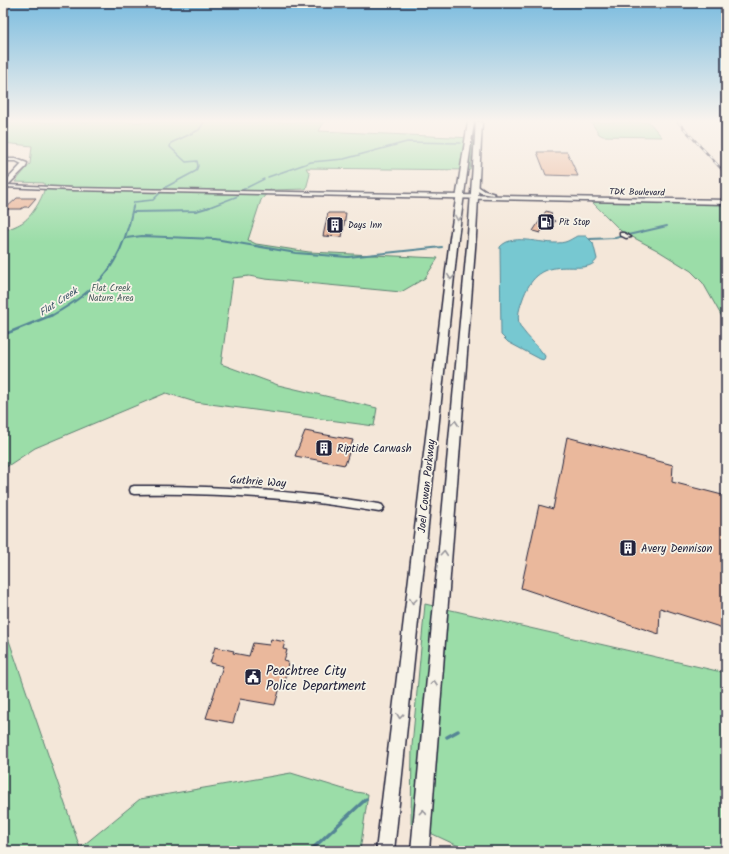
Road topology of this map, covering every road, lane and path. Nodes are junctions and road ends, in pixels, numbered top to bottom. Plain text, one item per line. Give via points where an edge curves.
1 (22, 162) edge
2 (466, 162) edge
3 (476, 162) edge
4 (3, 186) edge
5 (474, 186) junction
6 (461, 197) junction
7 (473, 198) junction
8 (548, 199) junction
9 (726, 202) edge
10 (622, 234) dead end
11 (628, 237) dead end
12 (134, 490) dead end
13 (379, 508) dead end
14 (385, 851) edge
15 (420, 851) edge

1 - 4 street via 25,163 24,166
2 - 6 main road, Joel Cowan Parkway
3 - 5 main road, Joel Cowan Parkway
4 - 6 street, TDK Boulevard
5 - 7 main road, Joel Cowan Parkway
5 - 8 street, TDK Boulevard via 490,194 528,195
6 - 7 street, TDK Boulevard
6 -> 14 main road, Joel Cowan Parkway via 434,410
7 - 8 street, TDK Boulevard
15 -> 7 main road, Joel Cowan Parkway
8 - 9 street, TDK Boulevard
10 - 11 street
12 - 13 street, Guthrie Way via 187,488 227,492 251,491

